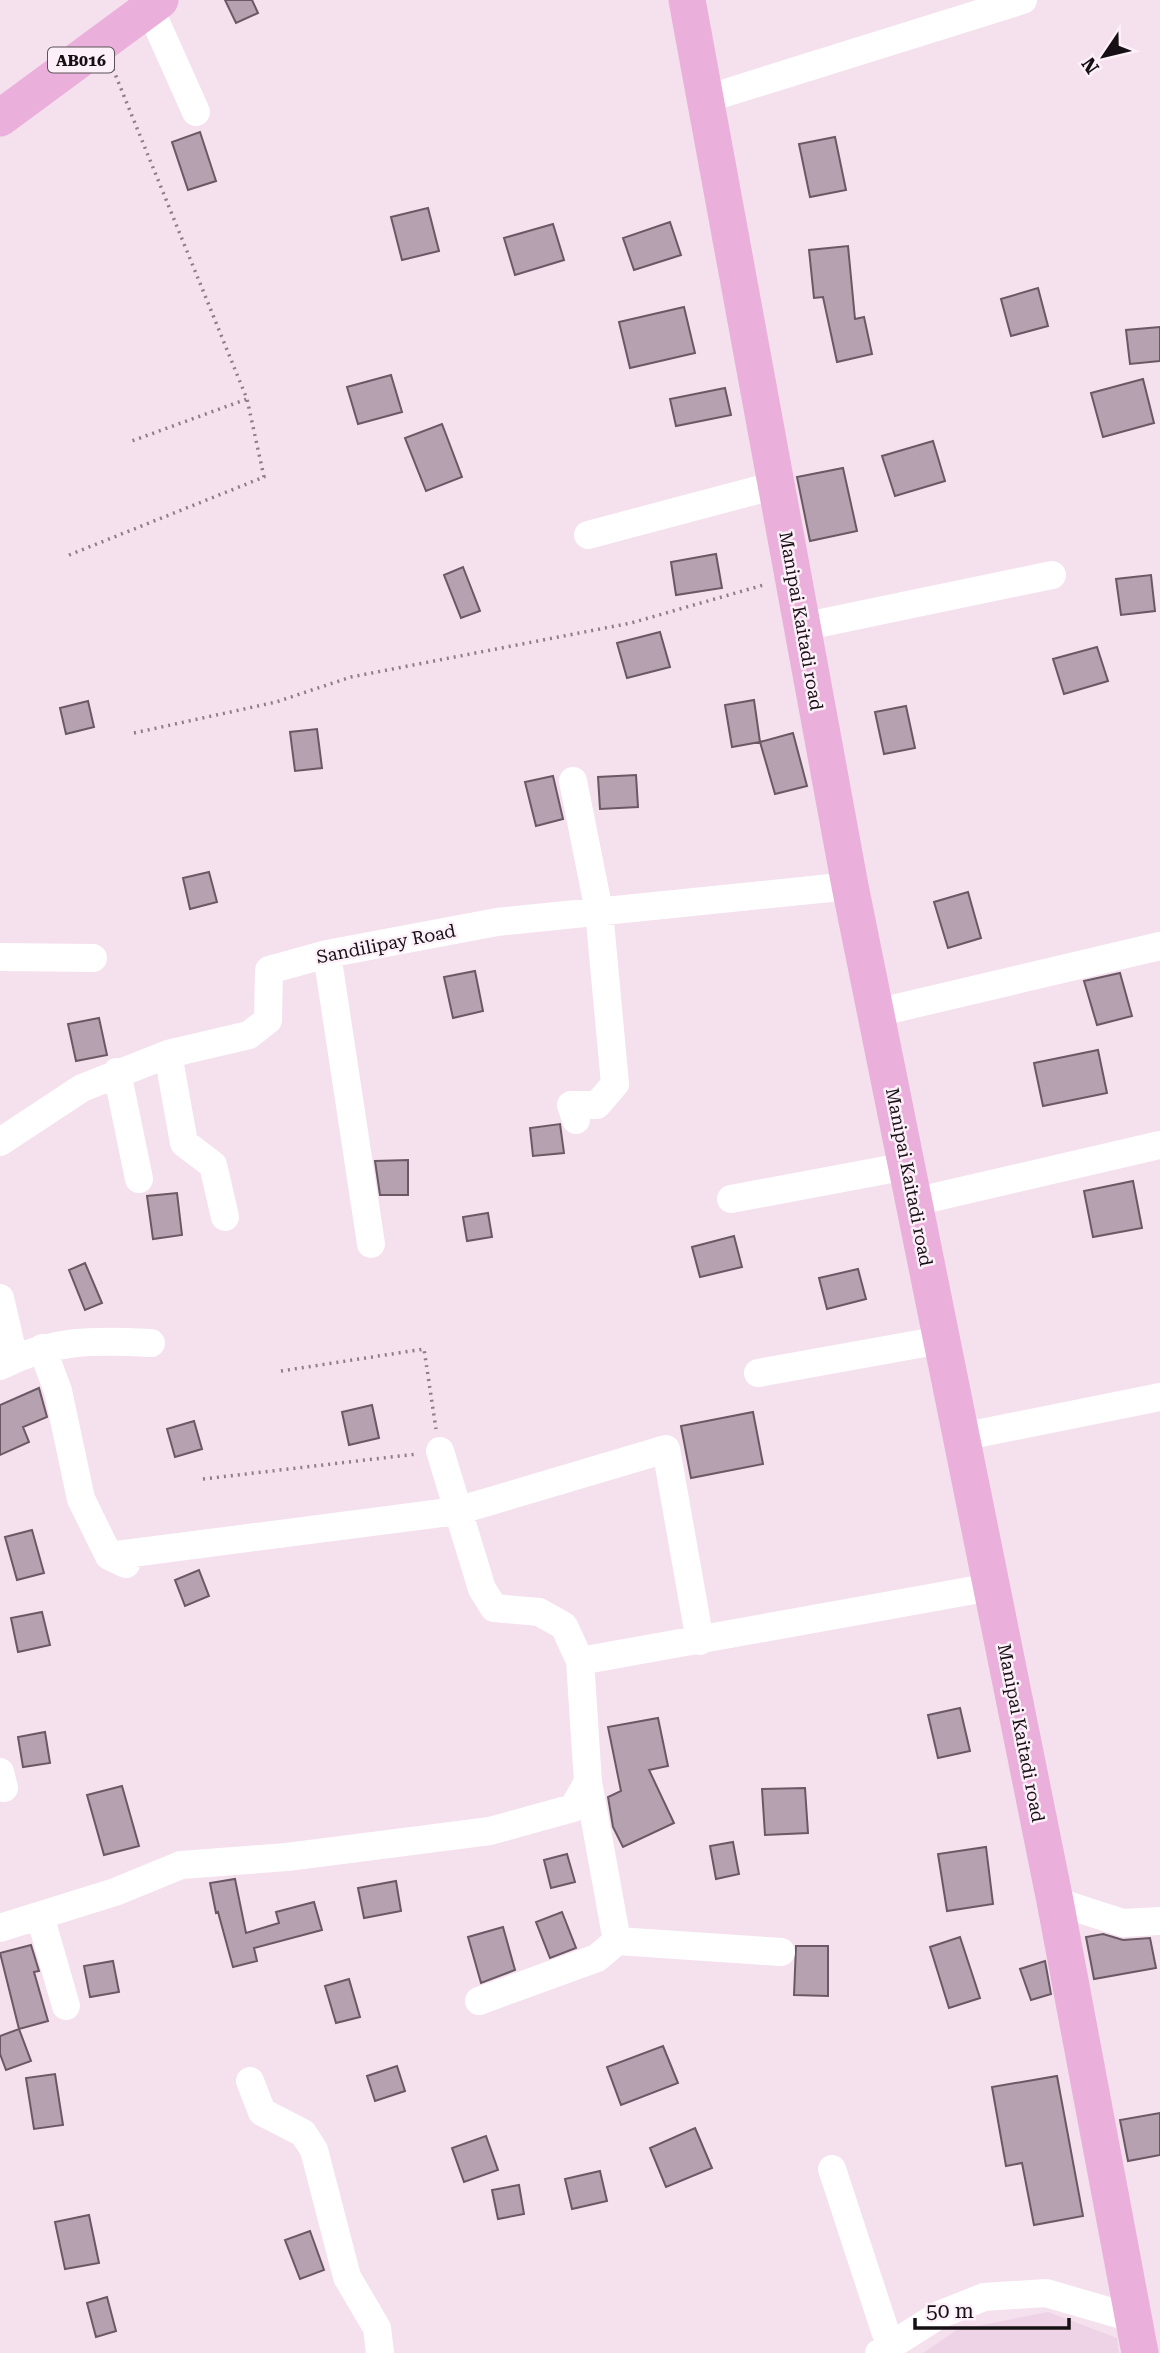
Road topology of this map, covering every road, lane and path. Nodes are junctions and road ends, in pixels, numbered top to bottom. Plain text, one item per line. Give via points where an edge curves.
1 (687, 0) edge
2 (1023, 0) edge
3 (152, 3) edge
4 (103, 44) junction
5 (706, 99) junction
6 (197, 112) dead end
7 (0, 118) edge
8 (247, 399) junction
9 (129, 442) dead end
10 (776, 485) junction
11 (589, 535) dead end
12 (69, 555) dead end
13 (1052, 575) dead end
14 (793, 577) junction
15 (802, 627) junction
16 (134, 733) dead end
17 (573, 781) dead end
18 (850, 886) junction
19 (599, 911) junction
20 (1160, 946) edge
21 (327, 954) junction
22 (0, 957) edge
23 (93, 957) dead end
24 (876, 1013) junction
25 (168, 1054) junction
26 (117, 1072) junction
27 (576, 1120) dead end
28 (0, 1142) edge
29 (1160, 1145) edge
30 (906, 1166) junction
31 (139, 1179) dead end
32 (731, 1199) dead end
33 (914, 1202) junction
34 (225, 1217) dead end
35 (371, 1244) dead end
36 (0, 1298) edge
37 (941, 1340) junction
38 (151, 1343) dead end
39 (42, 1348) junction
40 (7, 1363) edge
41 (281, 1371) dead end
42 (758, 1373) dead end
43 (1160, 1397) edge
44 (961, 1437) junction
45 (440, 1451) junction
46 (203, 1479) dead end
47 (457, 1511) junction
48 (109, 1556) junction
49 (135, 1568) dead end
50 (991, 1587) junction
51 (700, 1641) junction
52 (580, 1661) junction
53 (588, 1782) junction
54 (1055, 1901) junction
55 (40, 1916) junction
56 (1160, 1921) edge
57 (0, 1928) edge
58 (617, 1941) junction
59 (781, 1952) dead end
60 (479, 2001) dead end
61 (66, 2006) dead end
62 (250, 2081) dead end
63 (832, 2169) dead end
64 (1132, 2318) junction
65 (884, 2350) edge
66 (380, 2353) edge
67 (1140, 2353) edge

1 - 5 main road, Manipai Kaitadi road
2 - 5 street
3 - 4 main road, AB016
3 - 6 street
4 - 7 main road, AB016
4 - 8 path
5 - 10 main road, Manipai Kaitadi road
8 - 9 path
8 - 12 path via 264,477
10 - 11 street
10 - 14 main road, Manipai Kaitadi road
13 - 15 street
14 - 15 main road, Manipai Kaitadi road
14 - 16 path via 631,623 351,677 276,702
15 - 18 main road, Manipai Kaitadi road
17 - 19 street
18 - 19 street, Sandilipay Road
18 - 24 main road, Manipai Kaitadi road
19 - 21 street, Sandilipay Road via 497,922
19 - 27 street via 615,1084 597,1105 571,1105
20 - 24 street
21 - 25 street, Sandilipay Road via 270,970 268,1020 249,1035
21 - 35 street
22 - 23 street
24 - 30 main road, Manipai Kaitadi road
25 - 26 street, Sandilipay Road
25 - 34 street via 184,1143 213,1165
26 - 28 street, Sandilipay Road via 82,1088
26 - 31 street
29 - 33 street
30 - 32 street
30 - 33 main road, Manipai Kaitadi road
33 - 37 main road, Manipai Kaitadi road
36 - 40 street
37 - 42 street
37 - 44 main road, Manipai Kaitadi road
38 - 39 street via 91,1340
39 - 40 street
39 - 48 street via 58,1391 81,1499
41 - 45 path via 424,1349
43 - 44 street
44 - 50 main road, Manipai Kaitadi road
45 - 46 path
45 - 47 street
47 - 48 street
47 - 51 street via 666,1449
47 - 52 street via 482,1589 494,1608 539,1612 564,1626
48 - 49 street
50 - 51 street
50 - 54 main road, Manipai Kaitadi road
51 - 52 street
52 - 53 street
53 - 55 street via 573,1808 490,1831 287,1857 181,1865
53 - 58 street
54 - 56 street via 1123,1923
54 - 64 main road, Manipai Kaitadi road
55 - 57 street
55 - 61 street
58 - 59 street
58 - 60 street via 597,1958
62 - 66 street via 262,2112 303,2133 314,2150 347,2277 377,2328
63 - 65 street
64 - 65 street via 1046,2293 984,2297 939,2315
64 - 67 main road, Manipai Kaitadi road

